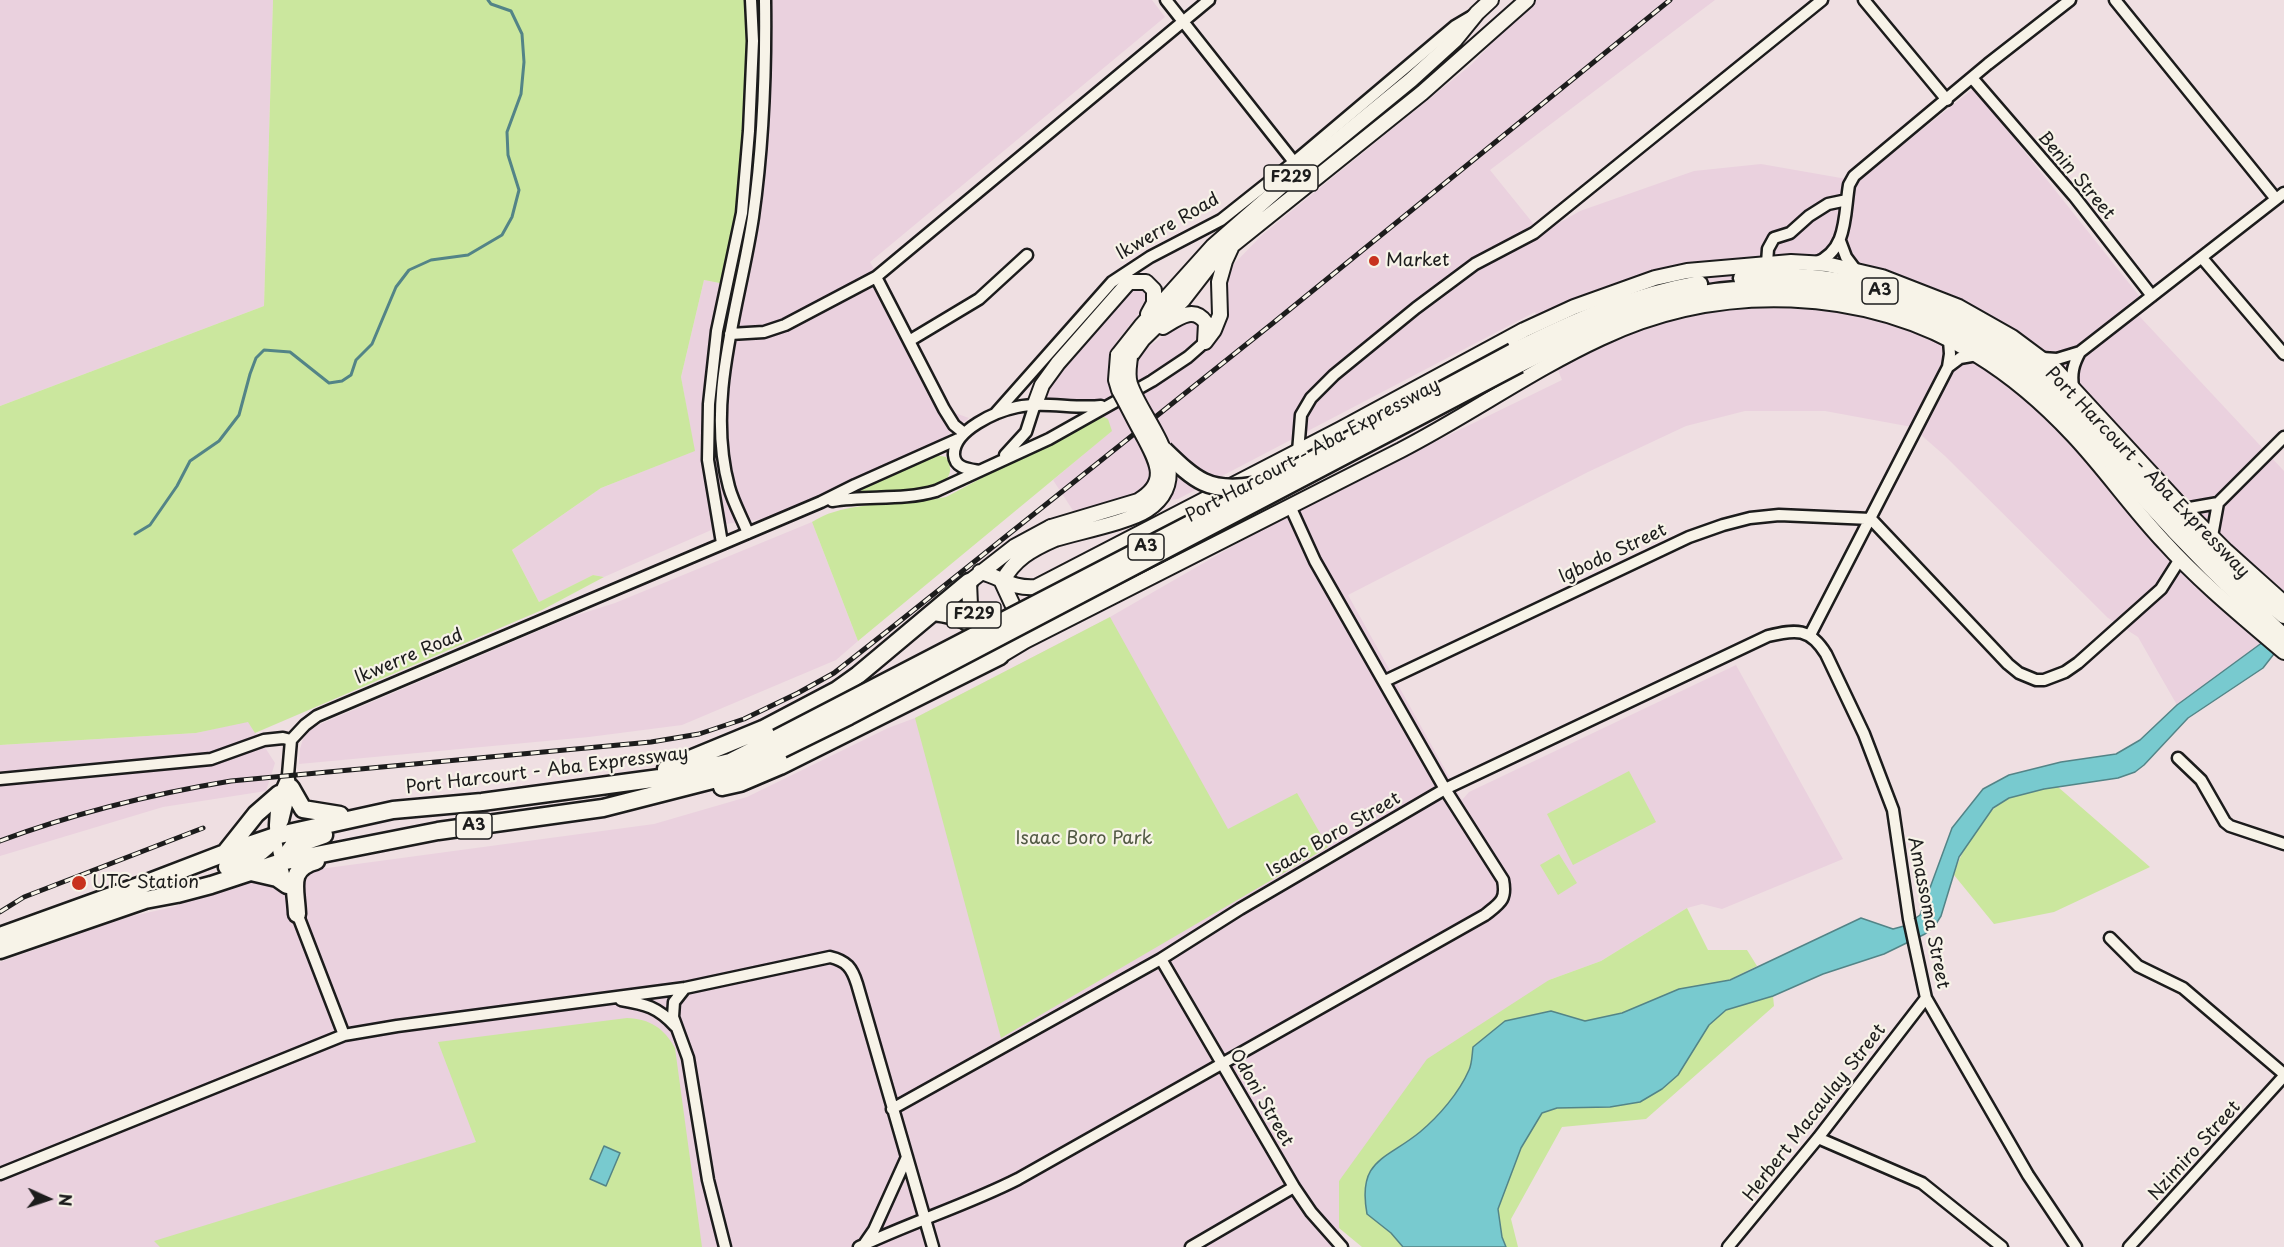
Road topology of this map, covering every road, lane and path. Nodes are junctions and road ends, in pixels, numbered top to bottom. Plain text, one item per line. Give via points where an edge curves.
1 (752, 0) edge
2 (765, 0) edge
3 (1166, 0) edge
4 (1209, 0) edge
5 (1491, 0) edge
6 (1527, 0) edge
7 (1822, 0) edge
8 (1864, 0) edge
9 (2070, 0) edge
10 (2115, 0) edge
11 (1477, 13) junction
12 (1184, 21) junction
13 (1973, 79) junction
14 (1411, 80) junction
15 (1422, 93) junction
16 (1947, 100) junction
17 (1362, 104) junction
18 (1378, 106) junction
19 (1294, 162) junction
20 (2280, 196) edge
21 (1847, 200) junction
22 (1840, 241) junction
23 (1234, 243) junction
24 (1026, 255) dead end
25 (2202, 258) junction
26 (1767, 263) junction
27 (1814, 263) junction
28 (1855, 269) junction
29 (876, 277) junction
30 (2152, 296) junction
31 (1142, 332) junction
32 (730, 334) junction
33 (1949, 339) junction
34 (909, 341) junction
35 (1205, 342) junction
36 (2080, 352) junction
37 (2284, 354) edge
38 (1977, 355) junction
39 (1124, 356) junction
40 (1516, 358) junction
41 (2042, 358) junction
42 (1948, 367) junction
43 (1035, 404) junction
44 (1105, 406) junction
45 (944, 409) junction
46 (995, 414) junction
47 (2078, 415) junction
48 (961, 436) junction
49 (2284, 437) edge
50 (941, 447) junction
51 (1164, 450) junction
52 (1299, 452) junction
53 (998, 461) junction
54 (1271, 466) junction
55 (979, 471) junction
56 (1269, 483) junction
57 (821, 502) junction
58 (2218, 503) junction
59 (1290, 506) junction
60 (2178, 518) junction
61 (1871, 519) junction
62 (748, 532) junction
63 (1053, 533) junction
64 (2212, 536) junction
65 (722, 543) junction
66 (2180, 559) junction
67 (975, 577) junction
68 (1002, 582) junction
69 (2283, 606) edge
70 (934, 612) junction
71 (1810, 635) junction
72 (2284, 637) edge
73 (1025, 641) junction
74 (2284, 652) edge
75 (1000, 656) junction
76 (983, 666) junction
77 (1384, 681) junction
78 (291, 740) junction
79 (780, 744) junction
80 (2178, 758) dead end
81 (0, 779) edge
82 (623, 784) junction
83 (286, 786) junction
84 (1445, 789) junction
85 (603, 808) junction
86 (393, 810) junction
87 (359, 817) junction
88 (275, 836) junction
89 (2284, 844) edge
90 (346, 849) junction
91 (225, 853) junction
92 (281, 862) junction
93 (250, 872) junction
94 (287, 885) junction
95 (145, 900) junction
96 (297, 914) junction
97 (0, 936) edge
98 (2110, 939) dead end
99 (0, 950) edge
100 (1161, 959) junction
101 (685, 988) junction
102 (1926, 998) junction
103 (612, 999) junction
104 (677, 1029) junction
105 (344, 1035) junction
106 (1222, 1064) junction
107 (2284, 1075) edge
108 (892, 1108) junction
109 (1818, 1138) junction
110 (907, 1157) junction
111 (0, 1174) edge
112 (1294, 1187) junction
113 (924, 1218) junction
114 (862, 1246) edge
115 (725, 1247) edge
116 (933, 1247) edge
117 (1191, 1247) edge
118 (1342, 1247) edge
119 (1728, 1247) edge
120 (2002, 1247) edge
121 (2076, 1247) edge
122 (2128, 1247) edge

1 - 65 street via 749,131 741,213 717,331 709,404 708,460
2 - 32 street via 761,131 753,216
3 - 12 street
4 - 12 street
5 - 11 main road, Ikwerre Road / F229
6 - 15 main road, F229
7 - 52 street via 1534,233 1468,269 1334,375 1311,398 1301,415
8 - 16 street
9 - 13 street
10 - 20 street
11 - 14 main road, F229 via 1455,40
11 - 17 street, Ikwerre Road via 1455,26
12 - 19 street
12 - 29 street
13 - 16 street
13 - 30 street, Benin Street via 2074,196
14 - 15 main road
14 - 18 main road, F229
15 - 23 main road, F229
16 - 21 street via 1858,172 1851,180
17 - 18 main road
17 - 19 street, Ikwerre Road
18 - 31 main road, F229 via 1213,246
19 - 46 street, Ikwerre Road via 1221,220 1112,282
20 - 25 street
21 - 22 street
21 - 26 street via 1828,204 1790,233 1774,238
22 - 27 street via 1833,253
22 - 28 street
23 - 31 main road, F229 via 1214,260 1183,300
23 - 35 main road via 1221,272 1220,315
24 - 34 street via 979,298
25 - 30 street
25 - 37 street
26 - 27 main road
26 - 52 main road via 1703,268 1655,278 1574,307
27 - 28 main road
28 - 41 main road via 1959,307
29 - 32 street via 785,324 764,332
29 - 34 street
30 - 36 street
31 - 35 main road via 1195,313 1206,323
31 - 39 main road, F229
31 - 43 main road via 1155,290 1146,282 1129,282 1058,363 1042,385
32 - 62 street via 721,433 729,488
33 - 38 main road
33 - 42 street
33 - 59 main road via 1917,325 1844,304 1749,299 1672,313 1604,336 1406,447
34 - 45 street
35 - 44 street, Ikwerre Road via 1152,381
36 - 41 street via 2057,359
36 - 47 street via 2071,373
38 - 42 street via 1959,358
38 - 47 main road
39 - 51 main road, F229, bridge via 1130,384
39 - 63 main road, F229, bridge via 1116,381 1155,458 1156,484 1149,495 1138,501
40 - 47 highway, Port Harcourt - Aba Expressway / A3 via 1666,302 1721,291 1827,291 1887,304 1949,327 1992,351
40 - 56 highway, Port Harcourt - Aba Expressway / A3, bridge
40 - 79 highway, Port Harcourt - Aba Expressway / A3, bridge via 1088,592
41 - 47 main road
42 - 61 street
43 - 44 street, Ikwerre Road
43 - 46 street, Ikwerre Road
43 - 53 street via 1026,432
44 - 53 street, Ikwerre Road via 1049,439
45 - 48 street
45 - 50 street via 948,435
46 - 48 street, Ikwerre Road
47 - 60 highway, Port Harcourt - Aba Expressway / A3
47 - 60 main road
47 - 66 main road via 2162,541
48 - 50 street, Ikwerre Road
48 - 55 street via 955,447 956,461 959,466
49 - 58 street
50 - 57 street, Ikwerre Road
51 - 56 highway, bridge via 1185,471 1216,488
51 - 63 main road, F229, bridge via 1169,480 1147,510
52 - 54 main road
53 - 55 street, Ikwerre Road
54 - 59 main road
54 - 68 main road via 1036,587
55 - 57 street, Ikwerre Road via 920,496
56 - 79 highway, Port Harcourt - Aba Expressway / A3, bridge
57 - 62 street, Ikwerre Road
58 - 60 street
58 - 64 street
59 - 73 main road
59 - 77 street via 1315,561
60 - 64 main road
60 - 69 highway, Port Harcourt - Aba Expressway / A3
60 - 72 highway, Port Harcourt - Aba Expressway / A3 via 2235,594
61 - 66 street via 2008,664 2036,680 2054,677 2078,663 2161,589
61 - 71 street
61 - 77 street, Igbodo Street via 1779,515 1750,518 1713,529
62 - 65 street, Ikwerre Road
63 - 67 main road, F229 via 1014,547
63 - 68 main road, F229 via 1015,562
64 - 69 main road
65 - 78 street, Ikwerre Road via 317,716
66 - 74 main road
67 - 68 main road via 994,575
67 - 70 highway
67 - 75 main road, F229 via 970,605
68 - 73 main road, F229 via 1024,629
70 - 76 highway via 960,617 976,629
70 - 82 highway via 837,690 763,729
71 - 84 street, Isaac Boro Street via 1786,631 1768,636
71 - 102 street, Amassoma Street via 1827,654 1893,810 1909,919
73 - 75 main road, F229
75 - 76 highway, F229
76 - 85 highway via 740,783
77 - 84 street
78 - 81 street via 264,740 211,759
78 - 83 street
79 - 82 highway, Port Harcourt - Aba Expressway / A3 via 686,774
79 - 85 highway, Port Harcourt - Aba Expressway / A3 via 732,775
80 - 89 street via 2201,780 2230,826
82 - 86 highway, Port Harcourt - Aba Expressway / A3
83 - 87 highway via 303,809
83 - 88 street via 273,824
83 - 91 highway via 256,814
84 - 100 street, Isaac Boro Street
84 - 106 street via 1503,880 1505,892 1500,903
85 - 90 highway, Port Harcourt - Aba Expressway / A3 via 438,831
86 - 87 highway, Port Harcourt - Aba Expressway / A3
86 - 92 highway via 293,846
87 - 88 highway, Port Harcourt - Aba Expressway / A3
88 - 91 highway, Port Harcourt - Aba Expressway / A3
88 - 92 street
88 - 95 highway via 268,848 254,858
90 - 92 highway, Port Harcourt - Aba Expressway / A3
90 - 96 highway via 298,869
91 - 97 highway, Port Harcourt - Aba Expressway / A3
92 - 93 highway, Port Harcourt - Aba Expressway / A3
92 - 94 street
93 - 94 highway via 277,878
93 - 95 highway, Port Harcourt - Aba Expressway / A3
94 - 96 street
95 - 99 highway, Port Harcourt - Aba Expressway / A3
96 - 105 street
98 - 107 street via 2138,966 2183,988
100 - 106 street, Odoni Street
100 - 108 street, Isaac Boro Street
101 - 103 street
101 - 104 street via 672,1009
101 - 108 street via 830,957 846,963 857,984
102 - 109 street, Herbert Macaulay Street
102 - 121 street, Amassoma Street via 2028,1175
103 - 104 street via 652,1007
103 - 105 street
104 - 115 street via 688,1058 708,1180
105 - 111 street
106 - 112 street, Odoni Street
106 - 113 street via 1018,1179 979,1199
107 - 122 street, Nzimiro Street
108 - 110 street
109 - 119 street, Herbert Macaulay Street
109 - 120 street via 1922,1183
110 - 113 street
110 - 114 street via 874,1230
112 - 117 street
112 - 118 street, Odoni Street
113 - 114 street
113 - 116 street

